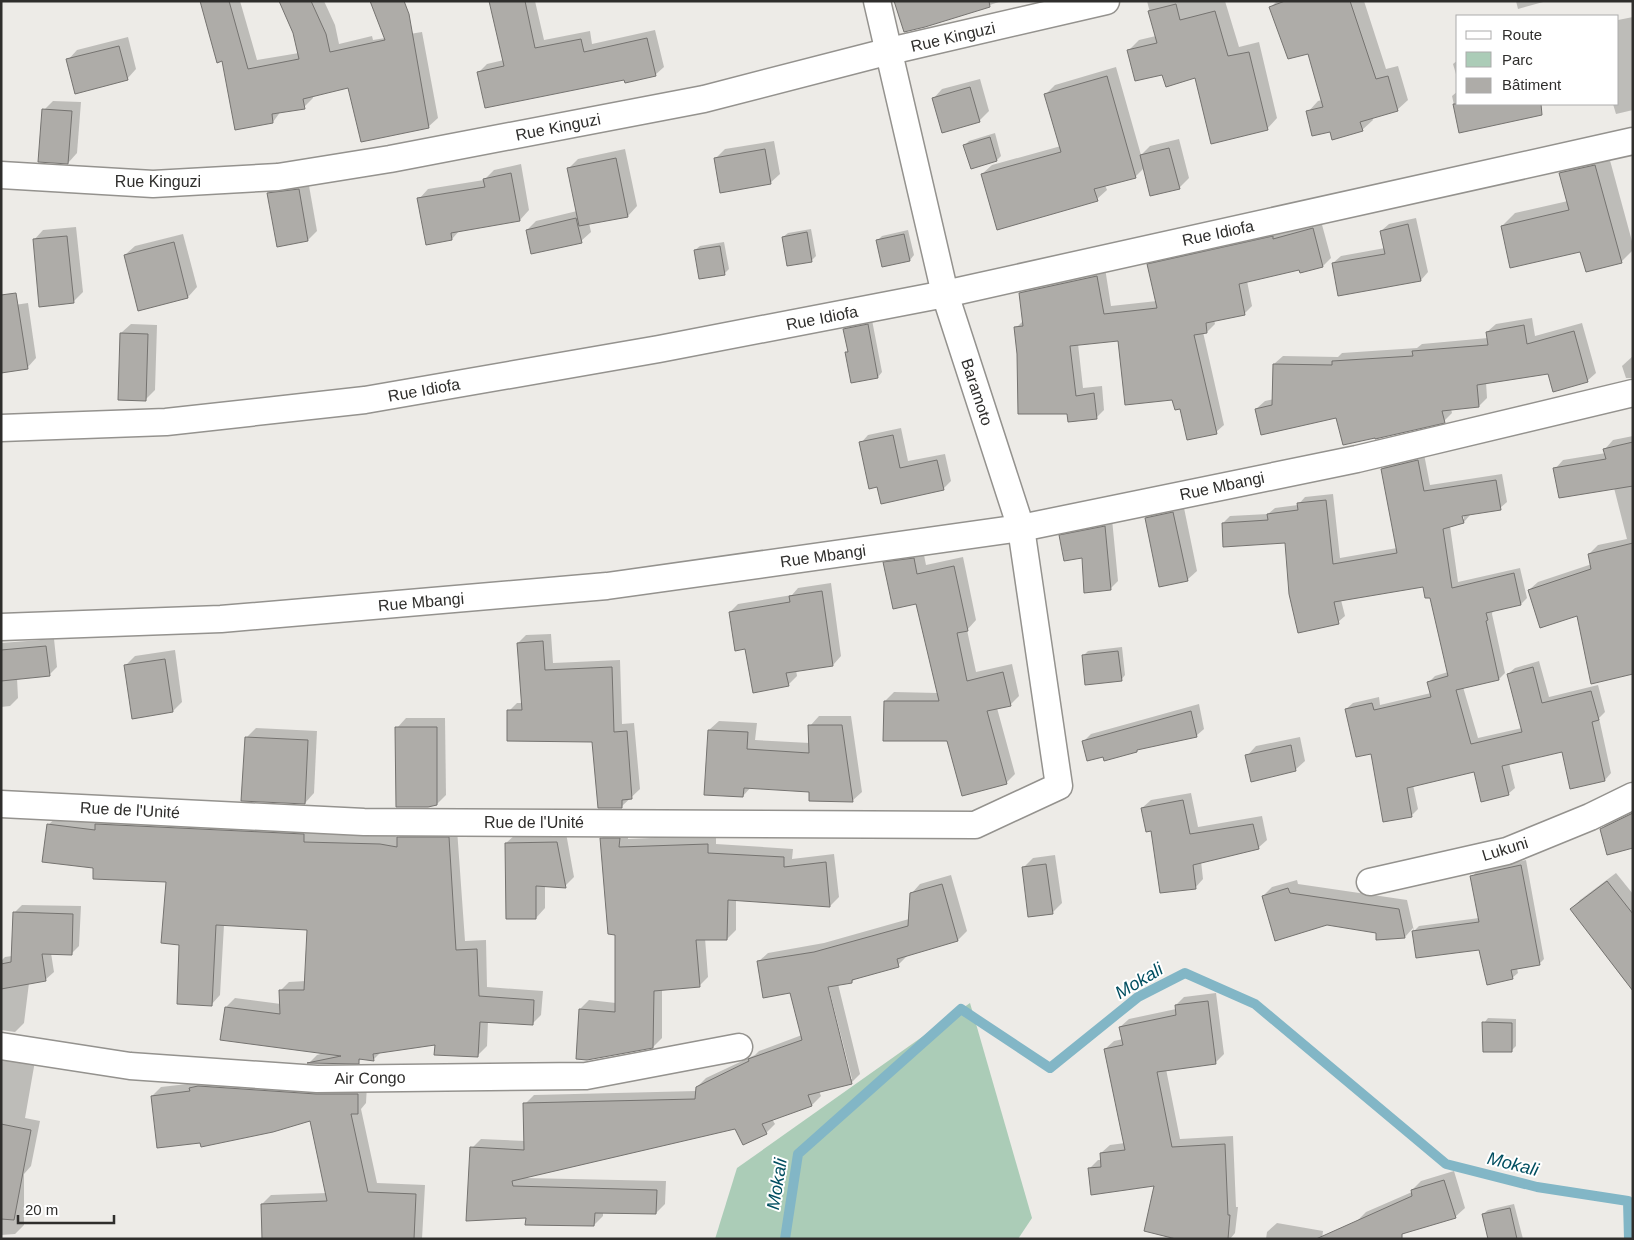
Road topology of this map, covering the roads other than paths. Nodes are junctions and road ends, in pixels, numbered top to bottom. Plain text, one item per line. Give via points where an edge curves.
1 (877, 1) edge
2 (1106, 1) edge
3 (890, 51) junction
4 (1633, 141) edge
5 (1, 175) edge
6 (945, 294) junction
7 (1633, 394) edge
8 (1, 428) edge
9 (1021, 528) junction
10 (1, 627) edge
11 (1059, 786) joint
12 (1633, 796) edge
13 (1, 804) edge
14 (1370, 882) dead end
15 (1, 1046) edge
16 (739, 1048) dead end

1 - 3 street, Baramoto
2 - 3 street, Rue Kinguzi
3 - 5 street, Rue Kinguzi via 704,99 278,177 153,184
3 - 6 street, Baramoto
4 - 6 street, Rue Idiofa
6 - 8 street, Rue Idiofa via 659,349 366,400 166,422
6 - 9 street, Baramoto
7 - 9 street, Rue Mbangi via 1357,459
9 - 10 street, Rue Mbangi via 607,586 221,620
9 - 11 street, Baramoto
11 - 13 street, Rue de l'Unité via 975,825 364,822
12 - 14 street, Lukuni via 1507,851
15 - 16 street, Air Congo via 130,1066 317,1079 586,1076

